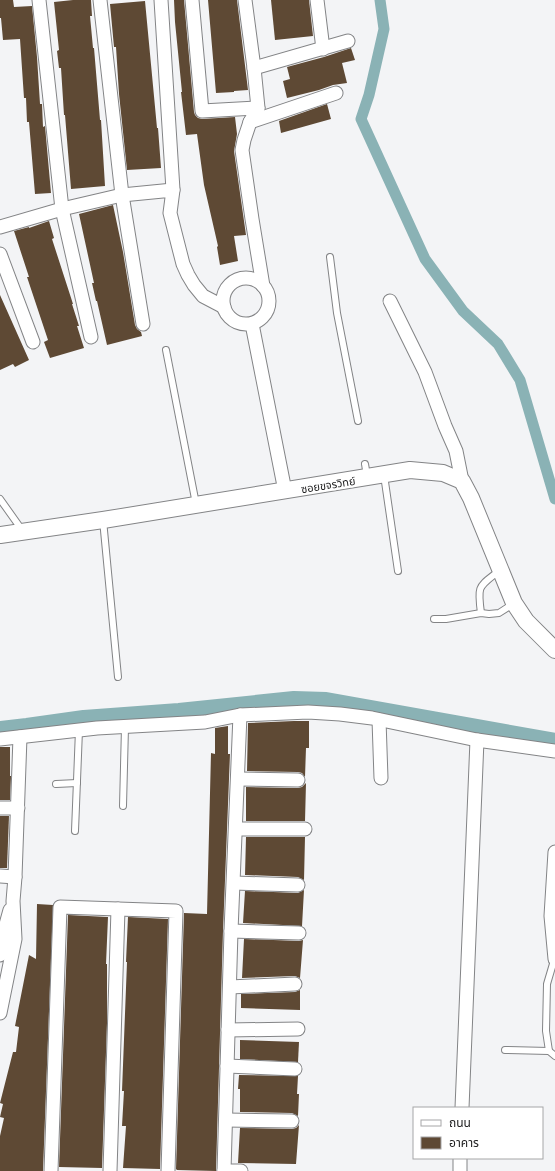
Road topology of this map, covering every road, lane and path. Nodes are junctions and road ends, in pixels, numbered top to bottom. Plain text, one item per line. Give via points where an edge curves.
1 (39, 0) edge
2 (100, 0) edge
3 (161, 0) edge
4 (192, 0) edge
5 (245, 0) edge
6 (316, 0) edge
7 (348, 41) dead end
8 (323, 49) junction
9 (254, 68) junction
10 (336, 93) dead end
11 (258, 108) junction
12 (250, 122) junction
13 (173, 190) junction
14 (122, 195) junction
15 (62, 209) junction
16 (0, 227) edge
17 (0, 254) edge
18 (330, 257) dead end
19 (264, 286) junction
20 (390, 301) dead end
21 (224, 307) junction
22 (143, 324) dead end
23 (252, 324) junction
24 (91, 338) dead end
25 (33, 342) dead end
26 (166, 350) dead end
27 (358, 421) dead end
28 (384, 475) junction
29 (462, 481) junction
30 (285, 491) junction
31 (0, 499) edge
32 (196, 505) junction
33 (103, 520) junction
34 (22, 531) junction
35 (0, 535) edge
36 (501, 569) junction
37 (398, 571) dead end
38 (514, 603) junction
39 (480, 613) junction
40 (434, 619) dead end
41 (555, 650) edge
42 (118, 677) dead end
43 (240, 715) junction
44 (379, 720) junction
45 (125, 727) junction
46 (79, 730) junction
47 (20, 737) junction
48 (0, 739) edge
49 (477, 740) junction
50 (555, 751) edge
51 (381, 778) dead end
52 (238, 779) junction
53 (298, 780) dead end
54 (77, 783) junction
55 (56, 784) dead end
56 (123, 806) dead end
57 (0, 808) edge
58 (18, 808) junction
59 (236, 829) junction
60 (305, 829) dead end
61 (75, 832) dead end
62 (555, 852) edge
63 (0, 876) edge
64 (15, 877) junction
65 (234, 883) junction
66 (298, 885) dead end
67 (13, 901) junction
68 (118, 909) junction
69 (231, 931) junction
70 (299, 933) dead end
71 (0, 951) edge
72 (555, 958) edge
73 (295, 984) dead end
74 (230, 987) junction
75 (0, 1013) edge
76 (298, 1029) dead end
77 (228, 1030) junction
78 (506, 1050) dead end
79 (549, 1051) junction
80 (555, 1056) edge
81 (227, 1066) junction
82 (295, 1069) dead end
83 (462, 1107) edge
84 (226, 1120) junction
85 (292, 1121) dead end
86 (460, 1159) edge
87 (51, 1171) edge
88 (110, 1171) edge
89 (168, 1171) edge
90 (224, 1171) edge
91 (241, 1171) edge
92 (460, 1171) edge

1 - 15 street
2 - 14 street
3 - 13 street
4 - 11 street via 202,111
5 - 9 street
6 - 8 street
7 - 8 street
8 - 9 street
9 - 11 street
10 - 12 street
11 - 12 street
12 - 19 street via 242,150
13 - 14 street
13 - 21 street via 170,214 183,264 203,296
14 - 15 street
14 - 22 street
15 - 16 street
15 - 24 street
17 - 25 street
18 - 27 lane via 337,313
19 - 21 street via 250,278 235,281 224,292
19 - 23 street via 268,293 268,309 259,321
20 - 29 street via 425,372 444,426 456,451
21 - 23 street via 231,319 238,323
23 - 30 street
26 - 32 lane
28 - 29 street, ซอยขจรวิทย์ via 410,470 443,473
28 - 30 street, ซอยขจรวิทย์ via 366,471
28 - 37 lane
29 - 36 street via 472,498
30 - 32 street, ซอยขจรวิทย์
31 - 34 lane
32 - 33 street, ซอยขจรวิทย์
33 - 34 street, ซอยขจรวิทย์
33 - 42 lane
34 - 35 street, ซอยขจรวิทย์
36 - 38 street
36 - 39 lane via 481,585
38 - 39 lane via 499,613
38 - 41 street via 526,621
39 - 40 lane
43 - 44 street via 308,712
43 - 45 street via 205,722
43 - 52 street
44 - 49 street
44 - 51 street
45 - 46 street
45 - 56 lane
46 - 47 street
46 - 54 lane
47 - 48 street
47 - 58 street
49 - 50 street
49 - 83 street
52 - 53 street
52 - 59 street
54 - 55 lane
54 - 61 lane
57 - 58 street
58 - 64 street
59 - 60 street
59 - 65 street
62 - 72 street via 551,916
63 - 64 street
64 - 67 street
65 - 66 street
65 - 69 street
67 - 71 street
67 - 75 street via 15,939
68 - 87 street via 60,907
68 - 88 street
68 - 89 street via 176,911
69 - 70 street
69 - 74 street
72 - 79 lane via 547,984 546,1031
73 - 74 street
74 - 77 street
76 - 77 street
77 - 81 street
78 - 79 lane
79 - 80 lane
81 - 82 street
81 - 84 street
84 - 85 street
84 - 90 street
86 - 92 street
90 - 91 street

